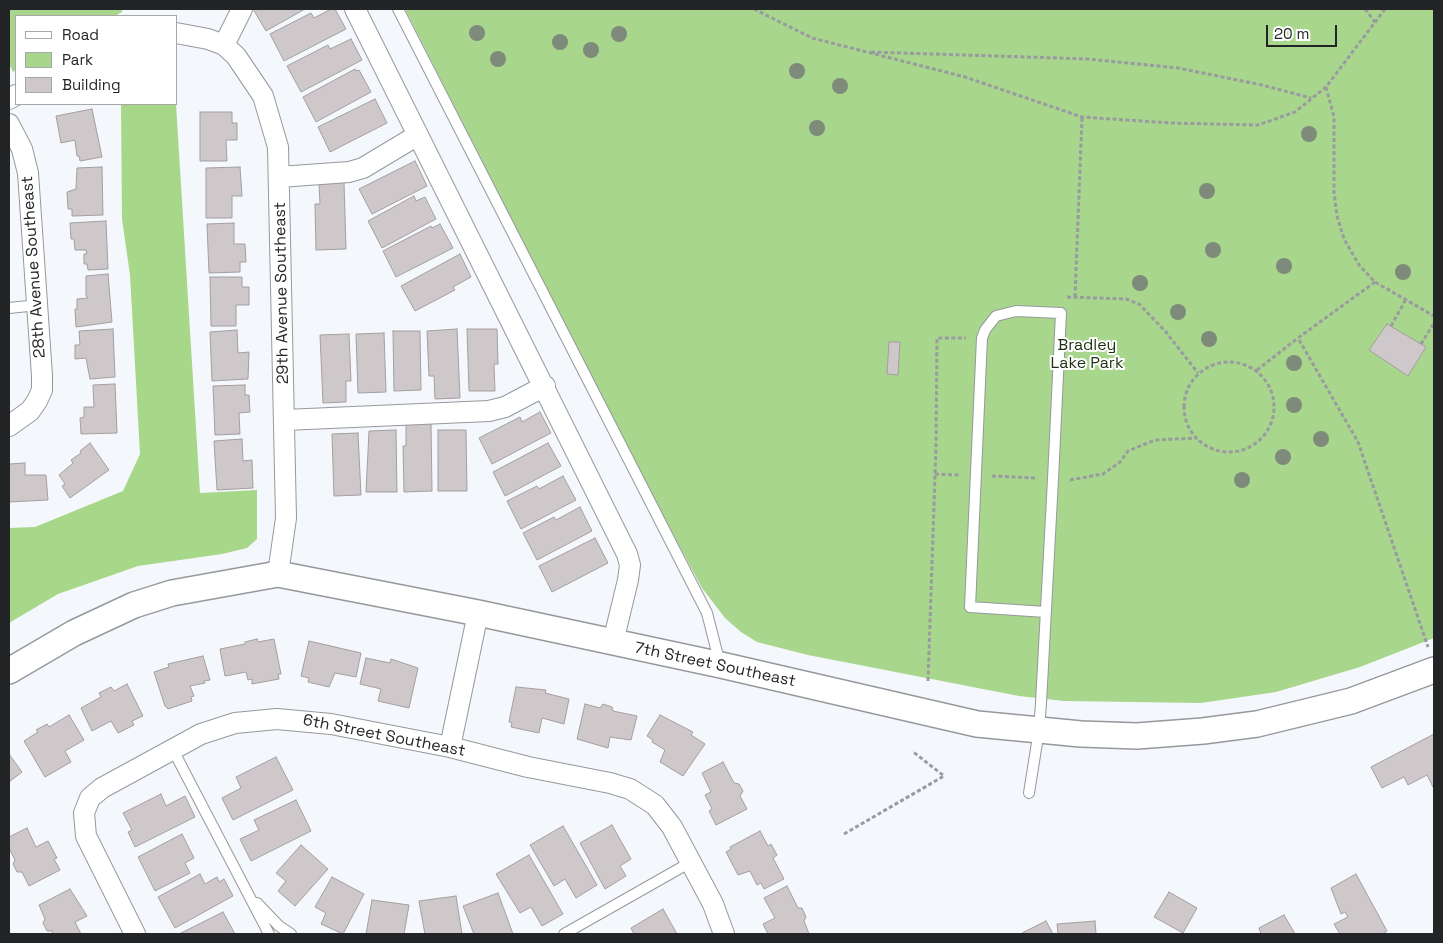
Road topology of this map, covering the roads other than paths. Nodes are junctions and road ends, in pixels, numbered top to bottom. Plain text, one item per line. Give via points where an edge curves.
1 (242, 9) edge
2 (355, 9) edge
3 (398, 9) edge
4 (178, 33) edge
5 (216, 42) junction
6 (9, 124) edge
7 (418, 135) junction
8 (279, 177) junction
9 (38, 305) junction
10 (9, 308) edge
11 (544, 386) junction
12 (285, 420) junction
13 (9, 426) edge
14 (278, 574) junction
15 (478, 612) junction
16 (1046, 612) junction
17 (613, 642) junction
18 (1431, 659) edge
19 (721, 665) junction
20 (9, 671) edge
21 (1039, 730) junction
22 (450, 747) junction
23 (172, 748) junction
24 (1029, 793) dead end
25 (691, 862) junction
26 (248, 894) junction
27 (135, 934) edge
28 (270, 934) edge
29 (291, 934) edge
30 (564, 934) edge
31 (724, 934) edge

1 - 5 street
2 - 7 street
3 - 19 lane via 707,613
4 - 5 street
5 - 8 street, 29th Avenue Southeast via 240,62 262,96 278,147
6 - 9 street, 28th Avenue Southeast via 22,149 28,173
7 - 8 street via 363,168
7 - 11 street
8 - 12 street, 29th Avenue Southeast
9 - 10 lane
9 - 13 street, 28th Avenue Southeast via 42,390 30,411
11 - 12 street via 505,407 489,411
11 - 17 street via 628,554 628,580
12 - 14 street, 29th Avenue Southeast via 286,518
14 - 15 street, 7th Street Southeast
14 - 20 street, 7th Street Southeast via 172,593 134,605 74,633
15 - 17 street, 7th Street Southeast
15 - 22 street
16 - 16 lane via 1061,313 1006,312 996,316 982,338 970,607
16 - 21 lane
17 - 19 street, 7th Street Southeast
18 - 21 street, 7th Street Southeast via 1351,701 1257,724 1137,736
19 - 21 street, 7th Street Southeast via 977,724
21 - 24 lane
22 - 23 street, 6th Street Southeast via 331,724 277,719 248,720 218,727
22 - 25 street, 6th Street Southeast via 610,783 647,799 666,817
23 - 26 lane
23 - 27 street, 6th Street Southeast via 102,788 90,798 84,813 86,836
25 - 30 lane
25 - 31 street
26 - 28 lane
26 - 29 lane

